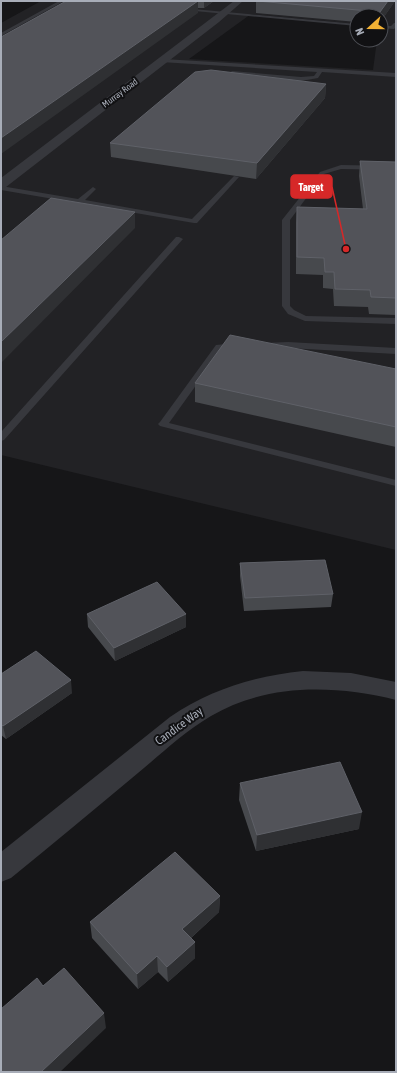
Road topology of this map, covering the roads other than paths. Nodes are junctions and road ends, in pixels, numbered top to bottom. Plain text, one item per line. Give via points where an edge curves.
1 (62, 1) edge
2 (239, 1) edge
3 (179, 8) edge
4 (225, 13) junction
5 (349, 23) edge
6 (1, 35) edge
7 (163, 61) junction
8 (205, 64) junction
9 (208, 70) edge
10 (320, 71) junction
11 (222, 72) edge
12 (396, 75) edge
13 (396, 168) edge
14 (236, 177) edge
15 (1, 184) edge
16 (1, 188) edge
17 (93, 189) dead end
18 (79, 202) junction
19 (179, 239) dead end
20 (396, 321) edge
21 (396, 351) edge
22 (1, 438) edge
23 (396, 483) edge
24 (396, 691) edge
25 (1, 869) edge

1 - 6 lane
2 - 4 street, Murray Road
3 - 4 lane
4 - 5 lane
4 - 7 street, Murray Road
7 - 8 lane
7 - 15 street, Murray Road
8 - 9 lane via 201,68
8 - 10 lane
10 - 11 lane via 316,77 301,79
10 - 12 lane
13 - 20 lane via 341,167 322,173 286,220 286,306 292,312 305,318
14 - 18 lane via 194,221
16 - 18 lane
17 - 18 lane
19 - 22 lane
21 - 23 lane via 288,345 219,347 163,424
24 - 25 street, Candice Way via 374,684 291,681 252,688 213,703 178,725

